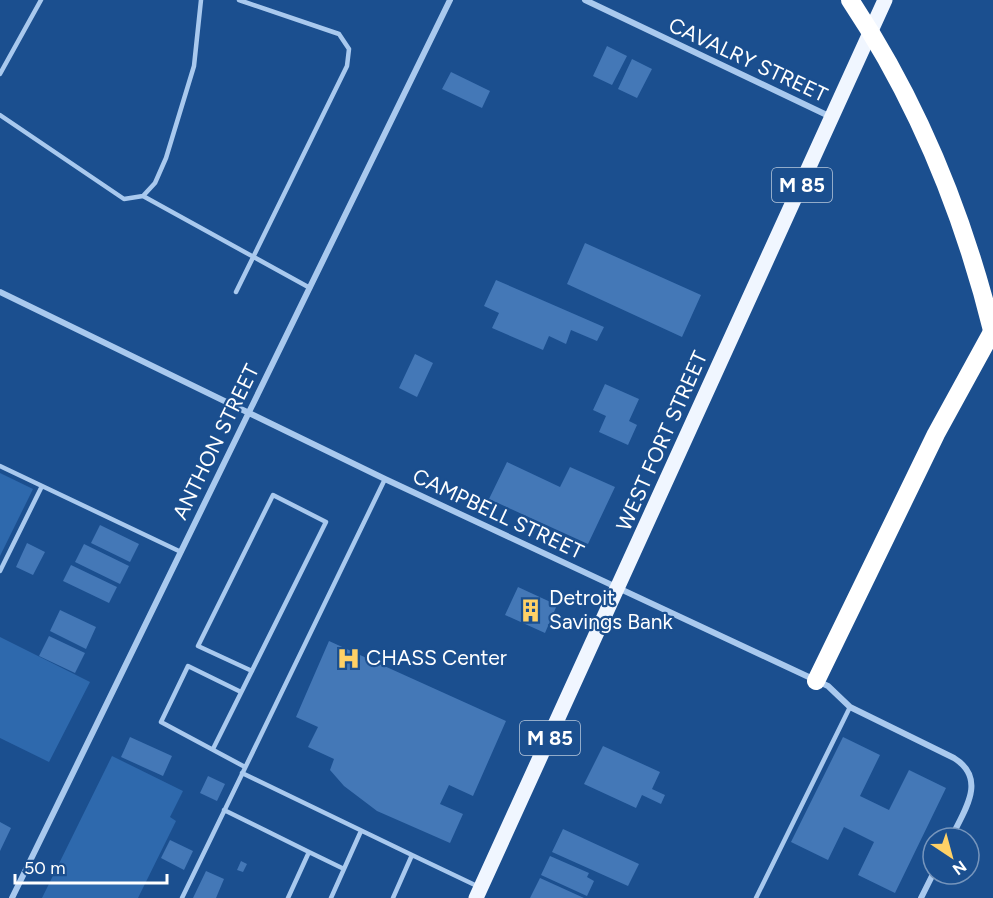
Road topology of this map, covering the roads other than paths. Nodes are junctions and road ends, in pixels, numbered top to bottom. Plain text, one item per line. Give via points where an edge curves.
1 (41, 0) edge
2 (201, 0) edge
3 (238, 0) edge
4 (450, 0) edge
5 (585, 0) edge
6 (850, 0) edge
7 (885, 0) edge
8 (0, 74) edge
9 (0, 115) edge
10 (832, 118) junction
11 (143, 196) junction
12 (253, 258) junction
13 (310, 288) junction
14 (0, 292) edge
15 (237, 292) dead end
16 (993, 332) edge
17 (249, 413) junction
18 (0, 466) edge
19 (384, 478) junction
20 (42, 486) junction
21 (181, 552) junction
22 (0, 571) edge
23 (619, 588) junction
24 (252, 671) junction
25 (816, 681) junction
26 (242, 692) junction
27 (850, 707) junction
28 (213, 749) junction
29 (245, 767) junction
30 (242, 773) junction
31 (224, 810) junction
32 (957, 826) edge
33 (361, 831) junction
34 (309, 852) junction
35 (412, 855) junction
36 (344, 869) junction
37 (478, 893) edge
38 (12, 898) edge
39 (182, 898) edge
40 (288, 898) edge
41 (331, 898) edge
42 (393, 898) edge
43 (756, 898) edge

1 - 8 lane
2 - 11 lane via 194,66 166,158 155,183
3 - 12 lane via 339,34 349,49 347,66
4 - 13 street, ANTHON STREET
5 - 10 street, CAVALRY STREET
6 - 16 highway, bridge via 889,62 928,142 963,234
7 - 10 main road, WEST FORT STREET / M 85
9 - 11 lane via 124,199
10 - 23 main road, WEST FORT STREET / M 85
11 - 12 lane
12 - 13 lane
12 - 15 lane
13 - 17 street, ANTHON STREET
14 - 17 street, CAMPBELL STREET
16 - 25 highway via 931,444
17 - 19 street, CAMPBELL STREET
17 - 21 street, ANTHON STREET
18 - 20 lane
19 - 23 street, CAMPBELL STREET
19 - 29 lane
20 - 21 lane
20 - 22 lane
21 - 38 street, ANTHON STREET
23 - 25 street, CAMPBELL STREET
23 - 37 main road, WEST FORT STREET / M 85
24 - 24 lane via 326,522 273,495 198,646
24 - 26 lane
25 - 27 street, CAMPBELL STREET via 836,692
26 - 28 lane
26 - 28 lane via 188,666 161,722
27 - 32 street, CAMPBELL STREET via 963,763 972,777 971,795
27 - 43 lane
28 - 29 lane
29 - 30 lane
30 - 31 lane
30 - 33 lane
31 - 34 lane
31 - 39 lane
33 - 35 lane
33 - 36 lane
34 - 36 lane
34 - 40 lane
35 - 37 lane
35 - 42 lane
36 - 41 lane

